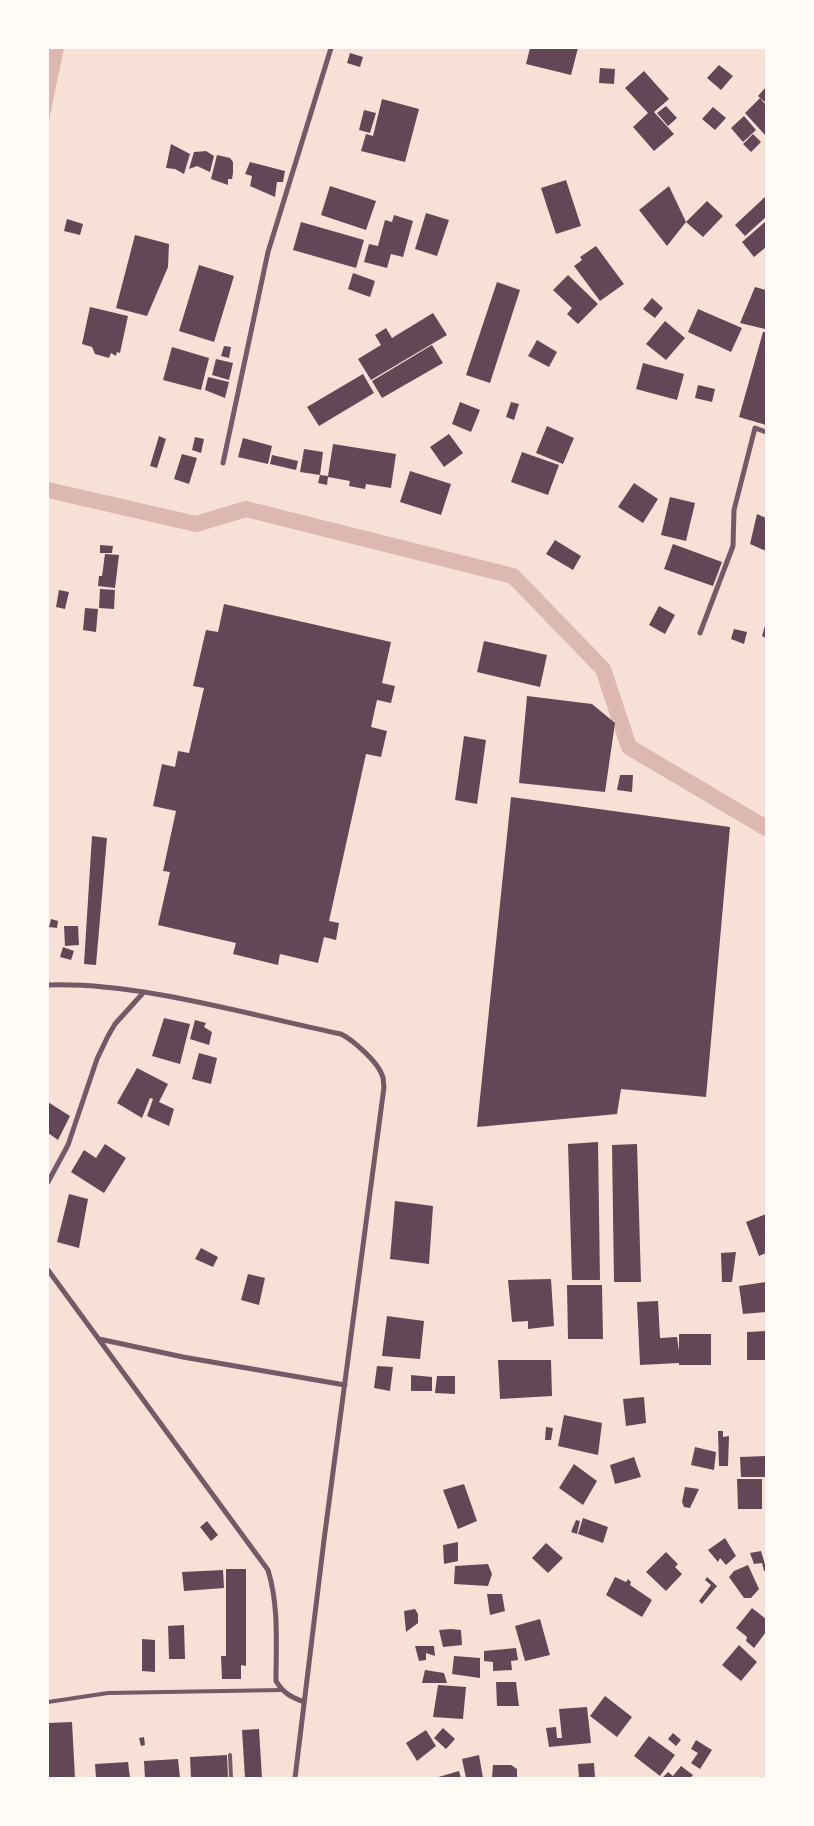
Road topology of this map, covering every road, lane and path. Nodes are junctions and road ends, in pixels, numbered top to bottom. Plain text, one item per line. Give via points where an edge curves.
1 (331, 48) edge
2 (766, 432) edge
3 (222, 463) dead end
4 (700, 633) dead end
5 (48, 984) edge
6 (144, 992) junction
7 (48, 1182) edge
8 (48, 1270) edge
9 (99, 1339) junction
10 (345, 1386) junction
11 (281, 1690) junction
12 (48, 1702) edge
13 (304, 1702) junction
14 (230, 1756) dead end
15 (231, 1778) edge
16 (295, 1778) edge

1 - 3 street via 268,252
2 - 4 street via 755,428 734,510 733,546
5 - 6 street
6 - 7 street via 108,1036 68,1145
6 - 10 street via 341,1034 361,1048 382,1074 384,1087
8 - 9 street
9 - 10 street
9 - 11 street via 268,1570 275,1591 276,1681
10 - 13 street
11 - 12 lane via 108,1693
11 - 13 street
13 - 16 street
14 - 15 lane

